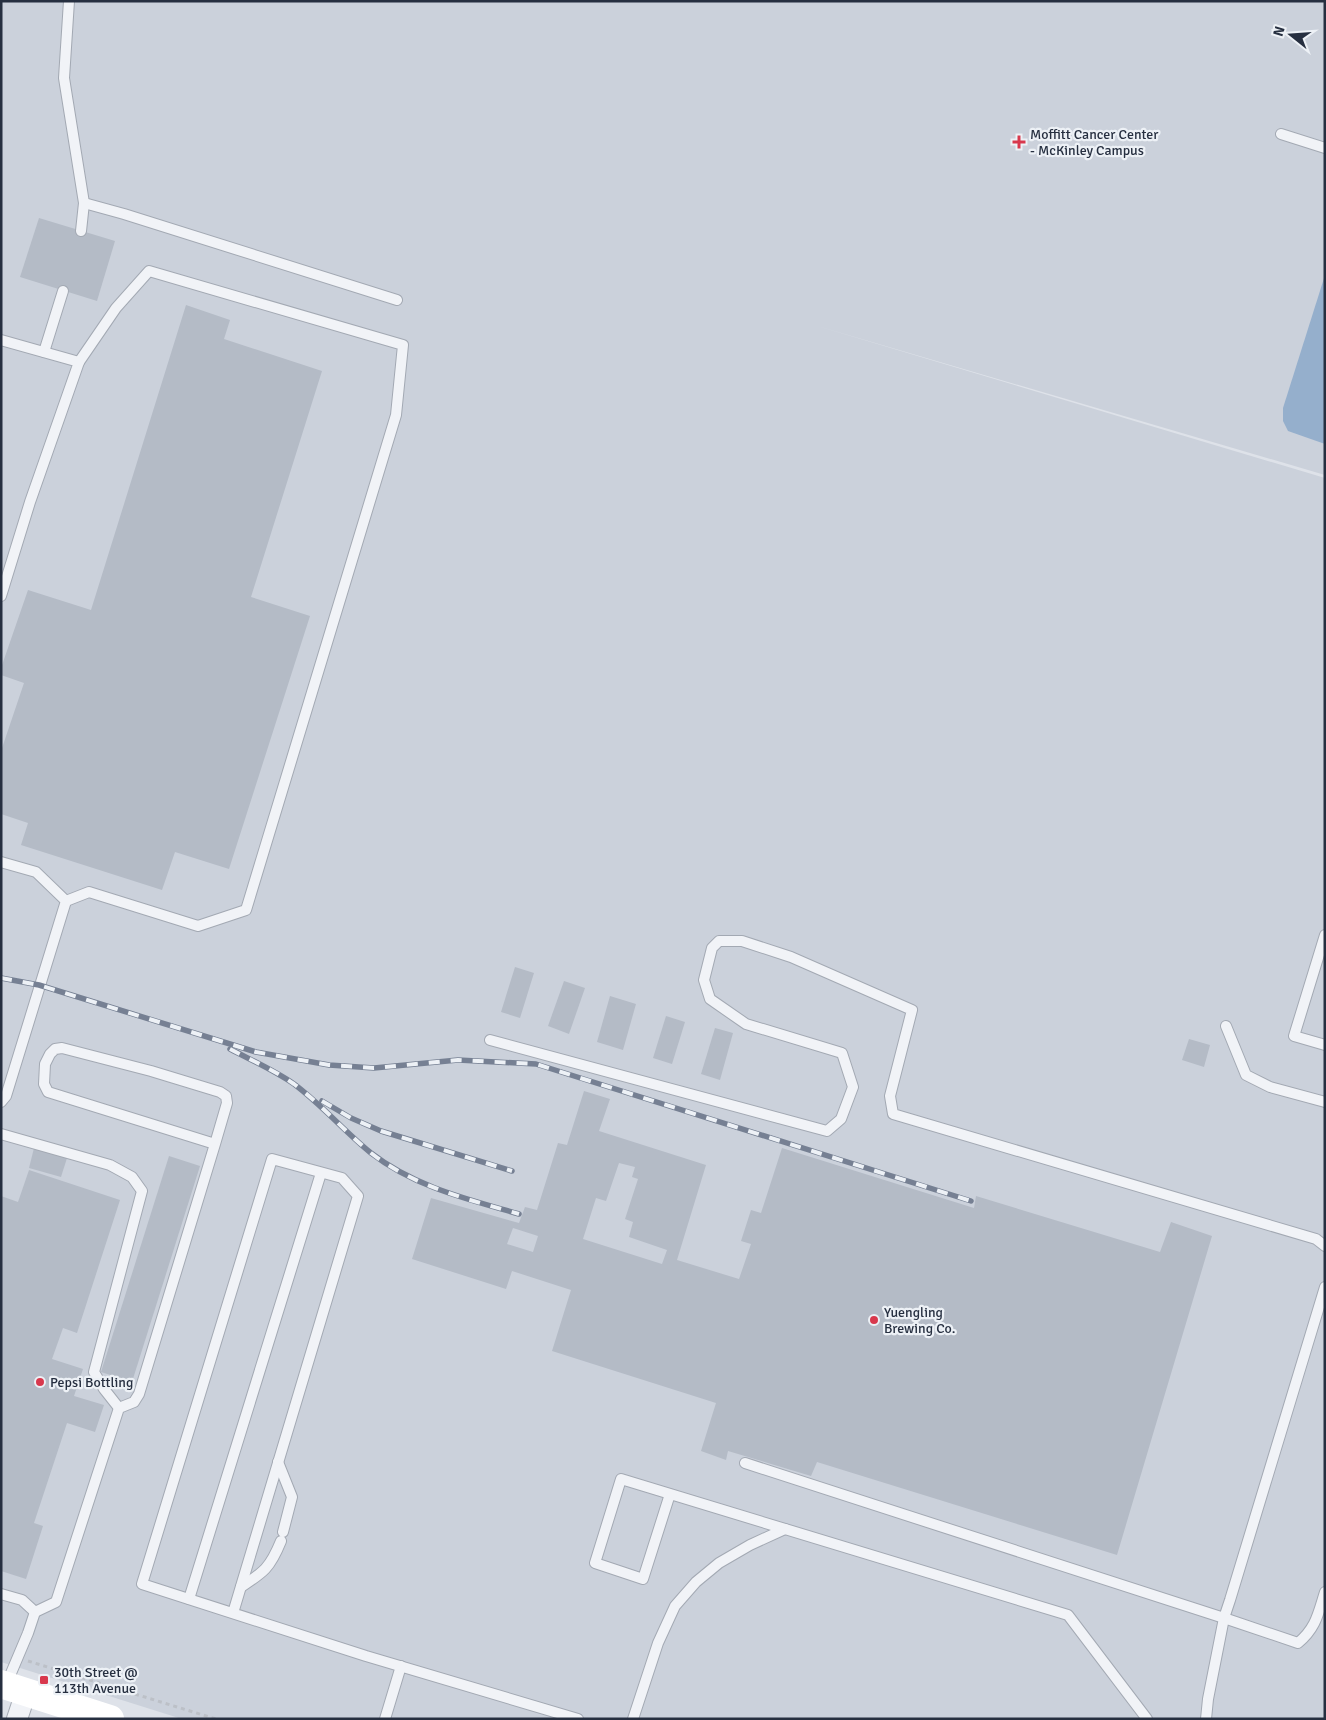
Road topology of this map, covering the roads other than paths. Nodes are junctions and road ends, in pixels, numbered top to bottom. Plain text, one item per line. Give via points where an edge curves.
1 (69, 1) edge
2 (1281, 134) dead end
3 (1325, 148) edge
4 (84, 203) junction
5 (81, 231) dead end
6 (63, 291) dead end
7 (397, 300) dead end
8 (1, 340) edge
9 (44, 352) junction
10 (79, 362) junction
11 (1, 596) edge
12 (1, 862) edge
13 (66, 901) junction
14 (1325, 935) edge
15 (1226, 1026) dead end
16 (490, 1040) dead end
17 (1325, 1045) edge
18 (1, 1102) edge
19 (1325, 1102) edge
20 (1, 1134) edge
21 (215, 1144) junction
22 (322, 1173) junction
23 (1325, 1246) edge
24 (1325, 1288) edge
25 (119, 1408) junction
26 (278, 1462) junction
27 (745, 1462) dead end
28 (670, 1494) junction
29 (785, 1529) junction
30 (240, 1587) junction
31 (1325, 1592) edge
32 (1, 1594) edge
33 (189, 1599) junction
34 (35, 1612) junction
35 (233, 1613) junction
36 (1224, 1618) junction
37 (400, 1666) junction
38 (11, 1687) edge
39 (17, 1719) edge
40 (110, 1719) edge
41 (385, 1719) edge
42 (578, 1719) edge
43 (633, 1719) edge
44 (1147, 1719) edge
45 (1206, 1719) edge

1 - 4 lane via 64,78
2 - 3 lane
4 - 5 lane
4 - 7 lane
6 - 9 lane
8 - 9 lane
9 - 10 lane
10 - 11 lane
10 - 13 lane via 116,308 149,271 403,345 396,415 246,910 198,926 89,892
12 - 13 lane via 36,872
13 - 18 lane via 6,1096
14 - 17 lane via 1294,1036
15 - 19 lane via 1246,1075 1270,1087
16 - 23 lane via 827,1131 841,1119 853,1087 842,1053 746,1024 710,999 704,980 712,948 719,940 742,941 791,957 912,1010 890,1096 893,1114 1316,1239
20 - 25 lane via 110,1165 132,1177 142,1191 94,1372
21 - 21 lane via 227,1103 226,1096 220,1092 62,1048 50,1054 45,1064 44,1084 48,1092
21 - 25 lane via 139,1394 134,1402
22 - 26 lane via 342,1178 358,1196
22 - 33 lane
22 - 33 lane via 272,1159 142,1584
24 - 36 lane
25 - 34 lane via 56,1602
26 - 30 lane
26 - 30 lane via 292,1497 282,1536 274,1558 264,1572
27 - 36 lane
28 - 28 lane via 621,1480 596,1564 643,1579
28 - 29 lane
29 - 43 lane via 719,1563 675,1606 658,1643
29 - 44 lane via 1068,1615
30 - 35 lane
31 - 36 lane via 1315,1623 1298,1643
32 - 34 lane via 22,1600
33 - 35 lane
34 - 38 lane via 17,1658
35 - 37 lane
36 - 45 lane
37 - 41 lane
37 - 42 lane
38 - 39 street
38 - 40 main road via 66,1708

